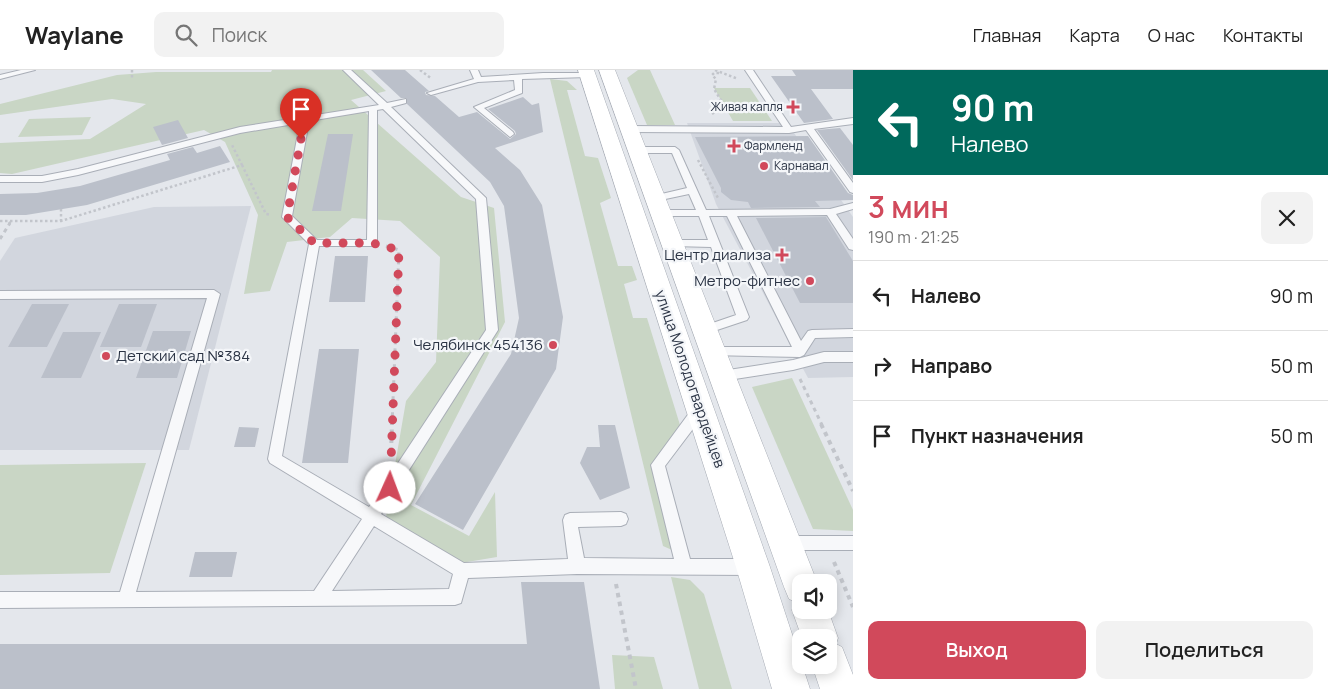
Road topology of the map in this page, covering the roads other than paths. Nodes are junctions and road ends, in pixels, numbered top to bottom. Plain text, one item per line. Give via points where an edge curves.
1 (31, 70) edge
2 (347, 70) edge
3 (474, 70) edge
4 (749, 70) edge
5 (594, 72) edge
6 (0, 77) edge
7 (518, 78) junction
8 (478, 80) junction
9 (431, 93) dead end
10 (403, 101) dead end
11 (386, 106) junction
12 (373, 108) junction
13 (305, 119) junction
14 (852, 121) edge
15 (808, 127) junction
16 (630, 130) junction
17 (789, 130) junction
18 (510, 134) dead end
19 (638, 150) junction
20 (0, 179) edge
21 (692, 190) junction
22 (853, 190) edge
23 (658, 206) junction
24 (853, 206) edge
25 (830, 212) junction
26 (731, 213) junction
27 (703, 214) junction
28 (314, 243) junction
29 (672, 243) junction
30 (714, 244) junction
31 (853, 247) edge
32 (0, 295) edge
33 (853, 333) edge
34 (800, 352) junction
35 (714, 353) junction
36 (853, 356) edge
37 (700, 409) junction
38 (371, 517) junction
39 (621, 520) dead end
40 (785, 542) junction
41 (853, 542) edge
42 (578, 566) junction
43 (684, 567) junction
44 (753, 567) junction
45 (462, 571) junction
46 (796, 574) edge
47 (318, 599) junction
48 (0, 600) edge
49 (126, 600) junction
50 (834, 674) edge
51 (791, 689) edge
52 (839, 689) edge

1 - 6 lane
2 - 11 lane
3 - 8 lane
4 - 17 lane
5 - 7 lane
5 - 16 main road, улица Молодогвардейцев
5 - 37 main road, улица Молодогвардейцев
7 - 8 lane
7 - 18 lane via 519,91 478,107
8 - 9 lane
10 - 11 lane
11 - 12 lane
11 - 38 lane via 481,198 492,330
12 - 13 lane
12 - 28 lane via 372,243
13 - 20 lane via 226,134 78,172 42,179
13 - 28 lane via 287,217
14 - 15 lane
15 - 17 lane
15 - 22 lane
16 - 17 lane
16 - 19 main road, улица Молодогвардейцев
19 - 21 lane via 675,150
19 - 23 main road, улица Молодогвардейцев
21 - 23 lane
21 - 27 lane
23 - 27 lane
23 - 29 main road, улица Молодогвардейцев
24 - 25 lane
25 - 26 lane
25 - 31 lane
26 - 27 lane
26 - 34 lane
27 - 30 lane
28 - 38 lane via 275,459
29 - 30 lane
29 - 35 main road, улица Молодогвардейцев
30 - 35 lane via 743,317
32 - 49 lane via 214,294
33 - 34 lane via 812,334
34 - 35 lane
35 - 36 lane via 793,365 824,357
35 - 40 main road, улица Молодогвардейцев
37 - 43 lane via 658,465
37 - 44 main road, улица Молодогвардейцев
38 - 45 lane
38 - 47 lane
39 - 42 lane via 570,520
40 - 41 lane
40 - 46 main road, улица Молодогвардейцев
42 - 43 lane
42 - 45 lane
43 - 44 lane
44 - 51 main road, улица Молодогвардейцев
45 - 47 lane via 455,597
47 - 49 lane
48 - 49 lane
50 - 52 main road

